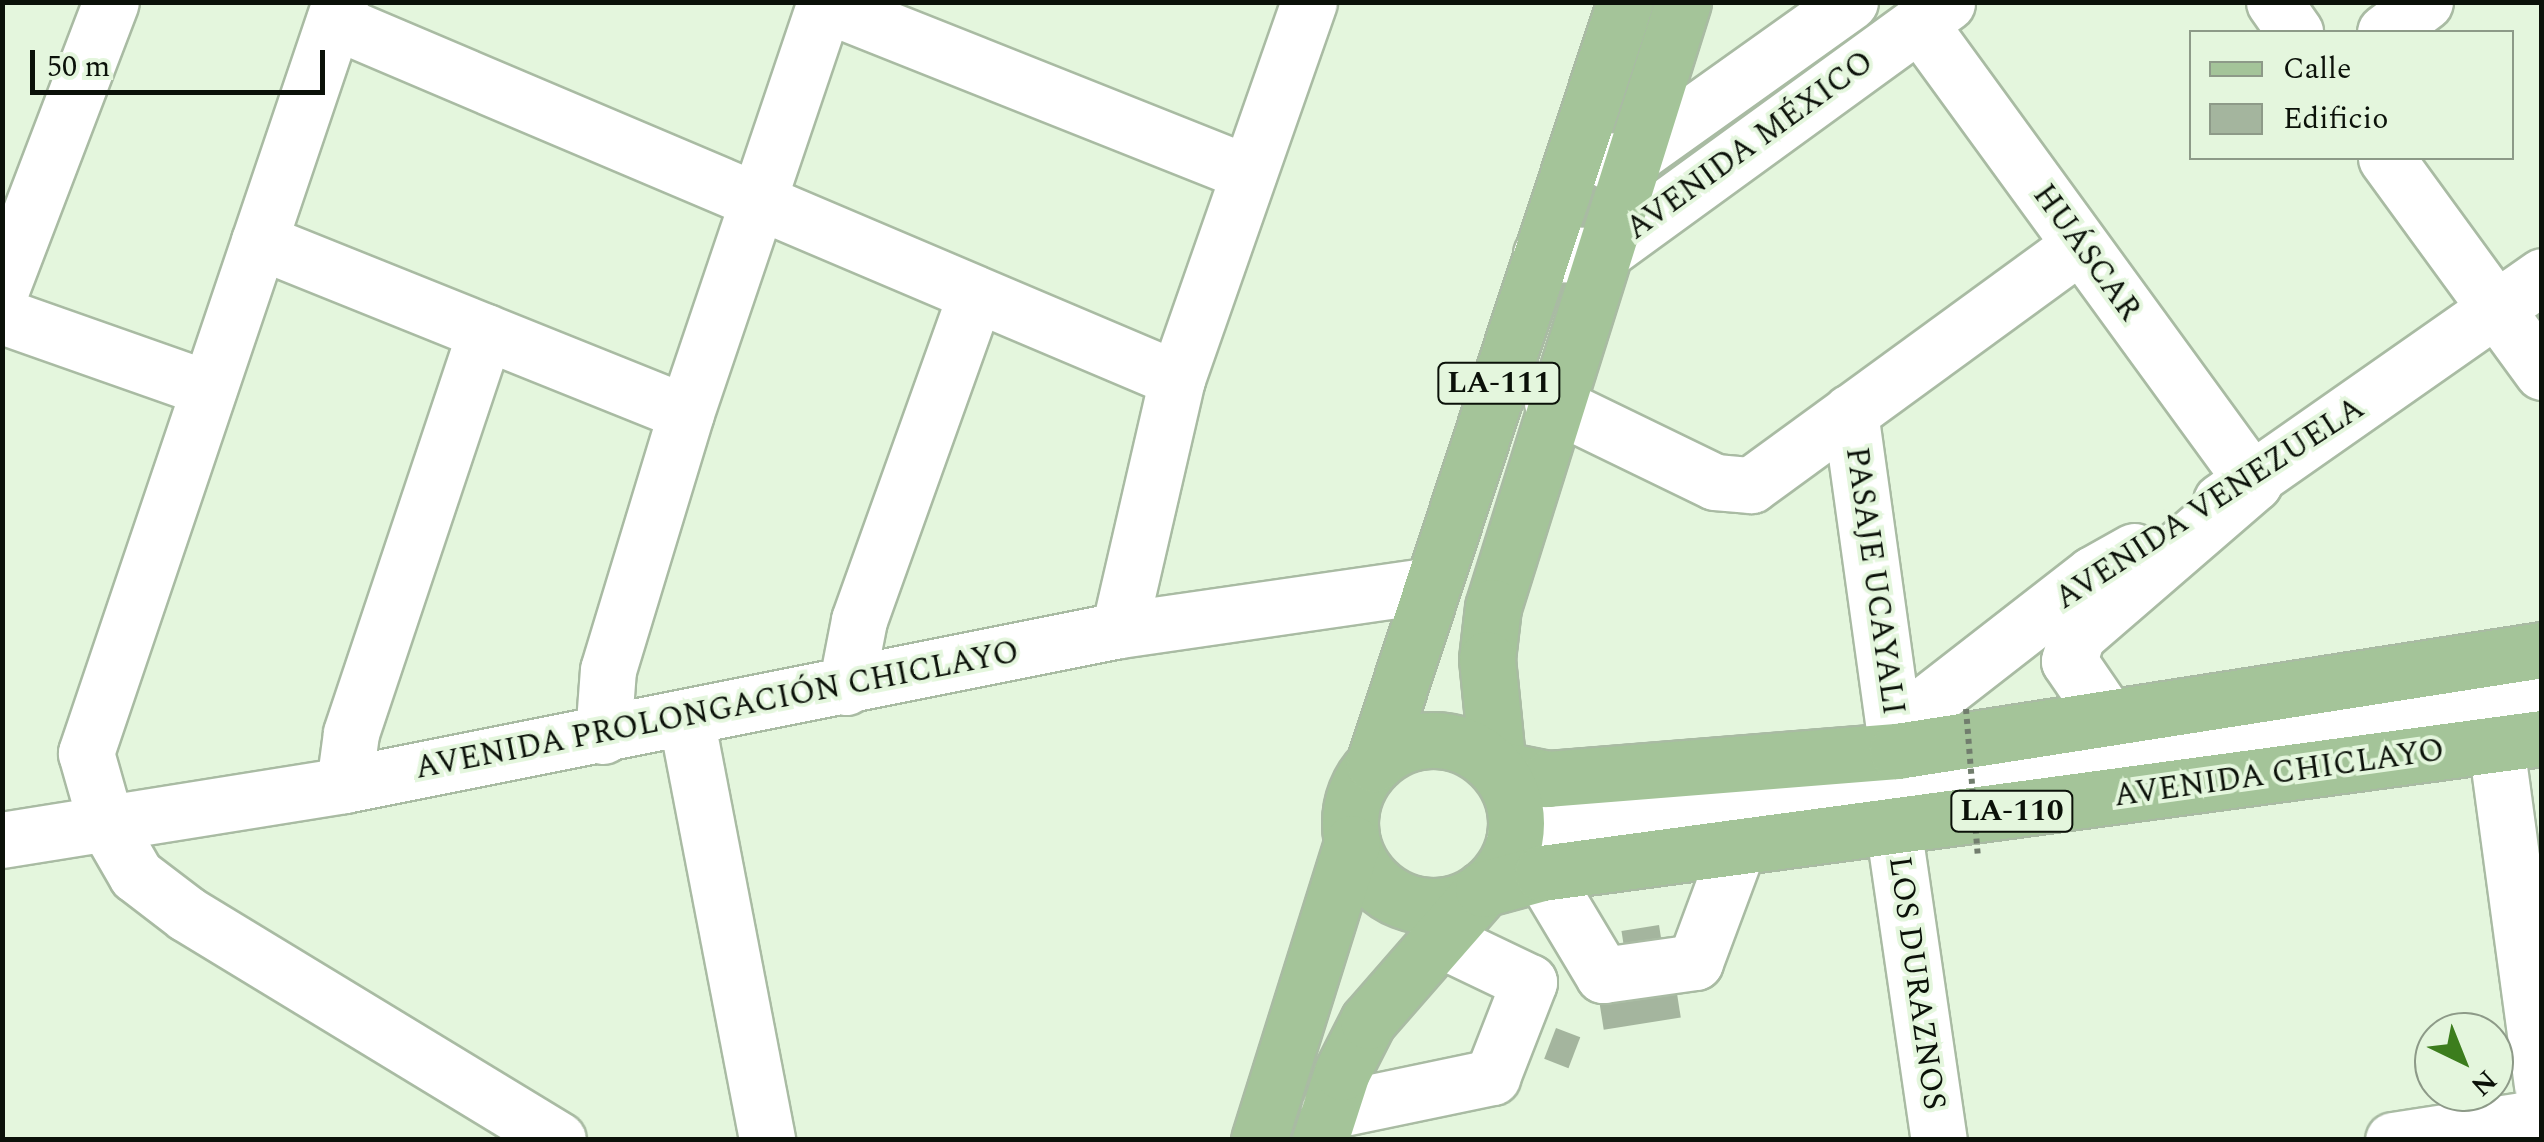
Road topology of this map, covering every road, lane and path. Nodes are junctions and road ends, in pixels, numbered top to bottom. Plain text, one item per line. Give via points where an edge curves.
1 (111, 2) edge
2 (1309, 2) edge
3 (1625, 2) edge
4 (1683, 2) edge
5 (1850, 2) edge
6 (2274, 2) edge
7 (2425, 2) edge
8 (825, 3) edge
9 (337, 12) edge
10 (1934, 13) edge
11 (2294, 30) edge
12 (2388, 30) edge
13 (1631, 158) junction
14 (2387, 160) edge
15 (1570, 165) junction
16 (1250, 173) junction
17 (24, 181) edge
18 (757, 202) junction
19 (259, 241) junction
20 (2080, 245) junction
21 (1542, 254) junction
22 (1600, 255) junction
23 (2542, 276) edge
24 (2, 288) edge
25 (976, 294) junction
26 (2496, 309) junction
27 (2, 316) edge
28 (485, 332) junction
29 (2542, 372) edge
30 (1177, 379) junction
31 (209, 389) junction
32 (1552, 402) junction
33 (1850, 412) junction
34 (686, 413) junction
35 (2254, 483) junction
36 (1432, 585) junction
37 (1119, 630) junction
38 (2542, 650) edge
39 (846, 687) junction
40 (2542, 693) edge
41 (1966, 709) dead end
42 (686, 718) junction
43 (2108, 718) junction
44 (603, 736) junction
45 (2519, 741) edge
46 (1897, 751) junction
47 (1374, 764) junction
48 (1498, 769) junction
49 (344, 785) junction
50 (106, 823) junction
51 (1893, 826) junction
52 (2, 840) edge
53 (1352, 843) junction
54 (1736, 849) junction
55 (1528, 855) junction
56 (1978, 859) dead end
57 (1483, 889) junction
58 (1437, 938) junction
59 (1604, 975) junction
60 (1529, 982) junction
61 (2542, 1085) edge
62 (2542, 1117) edge
63 (1325, 1125) edge
64 (558, 1140) edge
65 (767, 1140) edge
66 (1259, 1140) edge
67 (1939, 1140) edge
68 (2393, 1140) edge

1 - 17 street
2 - 16 street
3 - 15 main road, LA-111
4 - 13 main road, LA-111
5 - 13 street, AVENIDA MÉXICO
6 - 11 street
7 - 12 street
8 - 16 street
8 - 18 street
9 - 18 street
9 - 19 street
10 - 20 street, HUÁSCAR
10 - 22 street, AVENIDA MÉXICO
13 - 15 street, AVENIDA MÉXICO
13 - 22 main road, LA-111
14 - 26 street
15 - 21 main road, LA-111
16 - 30 street
17 - 24 street
18 - 25 street
18 - 34 street
19 - 28 street
19 - 31 street
20 - 33 street
20 - 35 street, HUÁSCAR
21 - 22 street, AVENIDA MÉXICO
21 - 36 main road, LA-111
22 - 32 main road, LA-111
23 - 26 street, AVENIDA VENEZUELA
25 - 30 street
25 - 39 street via 858,620
26 - 29 street
26 - 35 street, AVENIDA VENEZUELA
27 - 31 street
28 - 34 street
28 - 49 street via 351,734
30 - 37 street
31 - 50 street via 86,753
32 - 33 street via 1715,482 1750,485
32 - 48 main road, LA-111 via 1493,608 1487,660
33 - 46 street, PASAJE UCAYALI
34 - 44 street via 608,670
35 - 43 street via 2077,636 2069,661
35 - 46 street, AVENIDA VENEZUELA via 2093,574 1922,707
36 - 37 street, AVENIDA PROLONGACIÓN CHICLAYO
36 - 47 main road, LA-111
37 - 39 street, AVENIDA PROLONGACIÓN CHICLAYO
38 - 43 main road, LA-110
39 - 42 street, AVENIDA PROLONGACIÓN CHICLAYO
40 - 55 street, AVENIDA CHICLAYO
41 - 56 path, bridge
42 - 44 street, AVENIDA PROLONGACIÓN CHICLAYO
42 - 65 street
43 - 46 main road, LA-110
44 - 49 street, AVENIDA PROLONGACIÓN CHICLAYO
45 - 51 main road, AVENIDA CHICLAYO / LA-110
45 - 61 street
46 - 48 main road, LA-110 via 1548,779
47 - 48 main road, LA-110 via 1396,748 1450,740
47 - 53 main road via 1349,814
48 - 55 main road
49 - 50 street, AVENIDA PROLONGACIÓN CHICLAYO
50 - 52 street, AVENIDA PROLONGACIÓN CHICLAYO
50 - 64 street via 136,874 187,914
51 - 54 main road, AVENIDA CHICLAYO / LA-110
51 - 67 street, LOS DURAZNOS
53 - 57 main road via 1380,888 1405,902 1432,906
53 - 66 main road
54 - 55 main road, AVENIDA CHICLAYO / LA-110
54 - 59 street via 1695,962
55 - 57 main road
55 - 59 street
57 - 58 main road
58 - 60 street
58 - 63 main road via 1368,1022
59 - 60 street
60 - 63 street via 1492,1077
62 - 68 street

